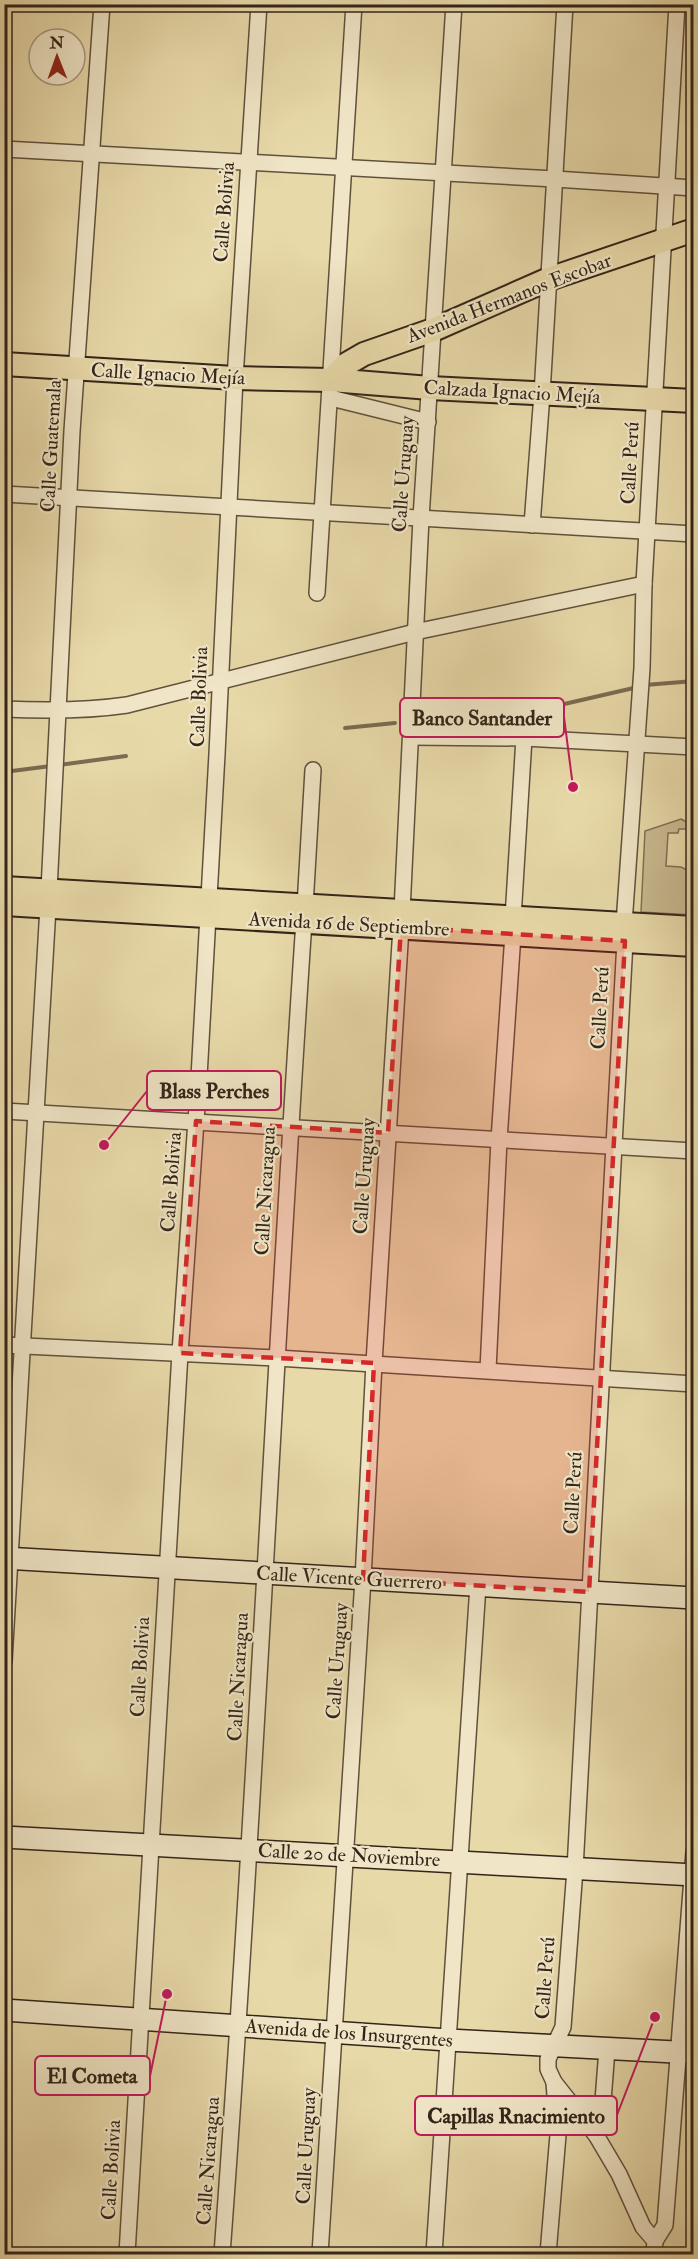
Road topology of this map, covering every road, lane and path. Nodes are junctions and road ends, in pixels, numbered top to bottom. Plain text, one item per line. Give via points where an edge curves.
1 (102, 4) edge
2 (259, 4) edge
3 (354, 4) edge
4 (454, 4) edge
5 (565, 4) edge
6 (678, 4) edge
7 (4, 149) edge
8 (90, 154) junction
9 (248, 162) junction
10 (343, 167) junction
11 (442, 172) junction
12 (555, 179) junction
13 (667, 185) junction
14 (693, 188) edge
15 (693, 230) edge
16 (665, 240) junction
17 (549, 279) junction
18 (434, 329) junction
19 (4, 364) edge
20 (76, 368) junction
21 (235, 378) junction
22 (430, 388) junction
23 (331, 389) junction
24 (542, 394) junction
25 (655, 399) junction
26 (693, 401) edge
27 (428, 422) junction
28 (4, 494) edge
29 (69, 498) junction
30 (228, 507) junction
31 (324, 513) junction
32 (421, 519) junction
33 (532, 525) junction
34 (647, 531) junction
35 (693, 534) edge
36 (644, 584) junction
37 (317, 593) dead end
38 (416, 632) junction
39 (220, 681) junction
40 (4, 709) edge
41 (57, 712) junction
42 (411, 727) junction
43 (524, 738) junction
44 (637, 744) junction
45 (693, 747) edge
46 (313, 770) dead end
47 (4, 888) edge
48 (48, 899) junction
49 (4, 904) edge
50 (208, 908) junction
51 (304, 914) junction
52 (401, 919) junction
53 (513, 926) junction
54 (693, 928) edge
55 (625, 932) junction
56 (693, 945) edge
57 (4, 1111) edge
58 (36, 1113) junction
59 (196, 1121) junction
60 (290, 1126) junction
61 (388, 1133) junction
62 (499, 1140) junction
63 (614, 1146) junction
64 (693, 1151) edge
65 (4, 1345) edge
66 (22, 1346) junction
67 (180, 1353) junction
68 (277, 1358) junction
69 (374, 1363) junction
70 (488, 1370) junction
71 (600, 1377) junction
72 (693, 1383) edge
73 (8, 1558) edge
74 (167, 1568) junction
75 (266, 1573) junction
76 (363, 1579) junction
77 (478, 1586) junction
78 (589, 1592) junction
79 (693, 1598) edge
80 (4, 1662) edge
81 (4, 1837) edge
82 (151, 1845) junction
83 (249, 1850) junction
84 (693, 1852) edge
85 (346, 1855) junction
86 (459, 1862) junction
87 (574, 1869) junction
88 (693, 1875) edge
89 (4, 2010) edge
90 (141, 2018) junction
91 (239, 2026) junction
92 (334, 2031) junction
93 (448, 2040) junction
94 (555, 2046) junction
95 (607, 2049) junction
96 (686, 2053) edge
97 (554, 2082) junction
98 (596, 2135) junction
99 (654, 2248) edge
100 (127, 2254) edge
101 (222, 2254) edge
102 (320, 2254) edge
103 (434, 2254) edge
104 (548, 2254) edge

1 - 8 street, Calle Guatemala
2 - 9 street, Calle Bolivia
3 - 10 street
4 - 11 street, Calle Uruguay
5 - 12 street
6 - 13 street, Calle Perú
7 - 8 street
8 - 9 street
8 - 20 street, Calle Guatemala
9 - 10 street
9 - 21 street, Calle Bolivia
10 - 11 street
10 - 23 street
11 - 12 street
11 - 18 street, Calle Uruguay
12 - 13 street
12 - 17 street
13 - 14 street
13 - 16 street, Calle Perú
15 - 16 main road, Avenida Hermanos Escobar
16 - 17 main road, Avenida Hermanos Escobar
16 - 25 street, Calle Perú
17 - 18 main road, Avenida Hermanos Escobar
17 - 24 street
18 - 22 street, Calle Uruguay
18 - 23 main road, Avenida Hermanos Escobar via 364,354 345,365
19 - 20 main road, Calle Ignacio Mejía
20 - 21 main road, Calle Ignacio Mejía
20 - 29 street, Calle Guatemala
21 - 23 main road, Calle Ignacio Mejía
21 - 30 street, Calle Bolivia
22 - 23 main road, Calzada Ignacio Mejía
22 - 24 main road, Calzada Ignacio Mejía
22 - 27 street, Calle Uruguay
23 - 27 street
23 - 31 street
24 - 25 main road, Calzada Ignacio Mejía
24 - 33 street
25 - 26 main road, Calzada Ignacio Mejía
25 - 34 street, Calle Perú
27 - 32 street, Calle Uruguay
28 - 29 street
29 - 30 street
29 - 41 street, Calle Guatemala
30 - 31 street
30 - 39 street, Calle Bolivia
31 - 32 street
31 - 37 street
32 - 33 street
32 - 38 street, Calle Uruguay
33 - 34 street
34 - 35 street
34 - 36 street, Calle Perú
36 - 38 street
36 - 44 street, Calle Perú
38 - 39 street
38 - 42 street, Calle Uruguay
39 - 41 street via 127,705
39 - 50 street, Calle Bolivia
40 - 41 street
41 - 48 street, Calle Guatemala
42 - 43 street
42 - 52 street, Calle Uruguay
43 - 44 street
43 - 53 street
44 - 45 street
44 - 55 street, Calle Perú
46 - 51 street, Calle Nicaragua
47 - 48 main road, Avenida 16 de Septiembre
48 - 49 main road, Avenida 16 de Septiembre
48 - 50 main road, Avenida 16 de Septiembre
48 - 58 street, Calle Guatemala
50 - 51 main road, Avenida 16 de Septiembre
50 - 59 street, Calle Bolivia
51 - 52 main road, Avenida 16 de Septiembre
51 - 60 street, Calle Nicaragua
52 - 53 main road, Avenida 16 de Septiembre
52 - 61 street, Calle Uruguay
53 - 55 main road, Avenida 16 de Septiembre
53 - 62 street
54 - 55 main road, Avenida 16 de Septiembre
55 - 56 main road, Avenida 16 de Septiembre
55 - 63 street, Calle Perú
57 - 58 street
58 - 59 street
58 - 66 street, Calle Guatemala
59 - 60 street
59 - 67 street, Calle Bolivia
60 - 61 street
60 - 68 street, Calle Nicaragua
61 - 62 street
61 - 69 street, Calle Uruguay
62 - 63 street
62 - 70 street
63 - 64 street
63 - 71 street, Calle Perú
65 - 66 street
66 - 67 street
66 - 73 street, Calle Guatemala
67 - 68 street
67 - 74 street, Calle Bolivia
68 - 69 street
68 - 75 street, Calle Nicaragua
69 - 70 street
69 - 76 street, Calle Uruguay
70 - 71 street
71 - 72 street
71 - 78 street, Calle Perú
73 - 74 main road, Calle Vicente Guerrero
73 - 80 street, Calle Guatemala
74 - 75 main road, Calle Vicente Guerrero
74 - 82 street, Calle Bolivia
75 - 76 main road, Calle Vicente Guerrero
75 - 83 street, Calle Nicaragua
76 - 77 main road, Calle Vicente Guerrero
76 - 85 street, Calle Uruguay
77 - 78 main road, Calle Vicente Guerrero
77 - 86 street
78 - 79 main road, Calle Vicente Guerrero
78 - 87 street, Calle Perú
81 - 82 main road, Calle 20 de Noviembre
82 - 83 main road, Calle 20 de Noviembre
82 - 90 street, Calle Bolivia
83 - 85 main road, Calle 20 de Noviembre
83 - 91 street, Calle Nicaragua
84 - 88 street
85 - 86 main road, Calle 20 de Noviembre
85 - 92 street, Calle Uruguay
86 - 87 main road, Calle 20 de Noviembre
86 - 93 street
87 - 88 main road, Calle 20 de Noviembre
87 - 94 street, Calle Perú via 563,2027
88 - 96 street
89 - 90 main road, Avenida de los Insurgentes
90 - 91 main road, Avenida de los Insurgentes
90 - 100 street, Calle Bolivia
91 - 92 main road, Avenida de los Insurgentes
91 - 101 street, Calle Nicaragua
92 - 93 main road, Avenida de los Insurgentes
92 - 102 street, Calle Uruguay
93 - 94 main road, Avenida de los Insurgentes
93 - 103 street
94 - 95 main road, Avenida de los Insurgentes
94 - 97 street, Calle Perú via 548,2059
95 - 96 main road, Avenida de los Insurgentes
95 - 98 street via 602,2114
96 - 99 street via 665,2225
97 - 98 street
97 - 104 street via 558,2135
98 - 99 street via 620,2174

